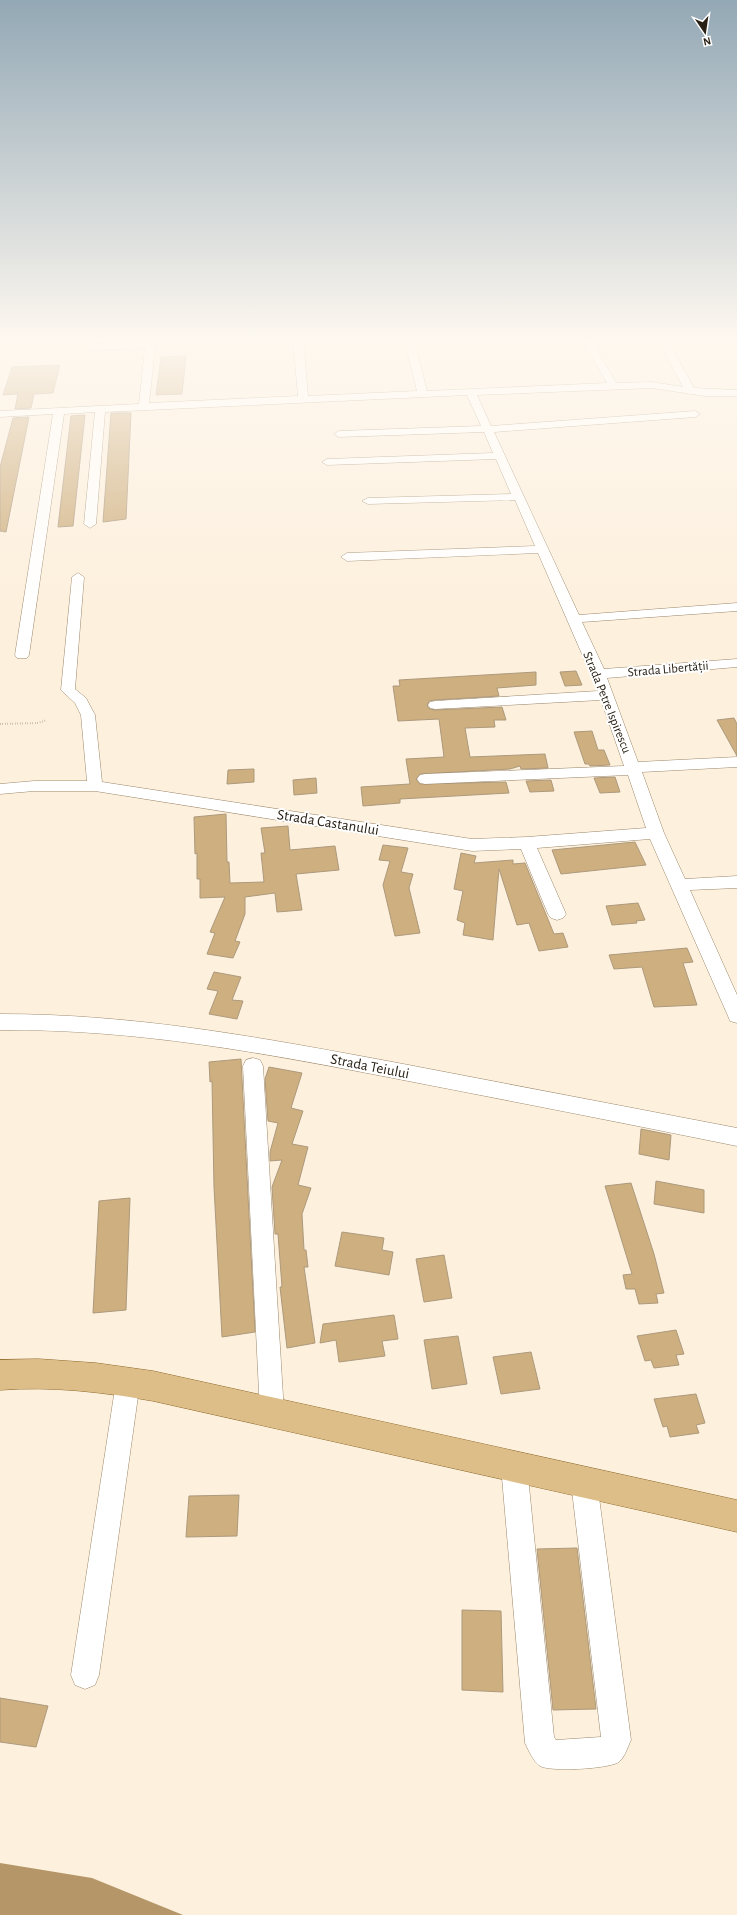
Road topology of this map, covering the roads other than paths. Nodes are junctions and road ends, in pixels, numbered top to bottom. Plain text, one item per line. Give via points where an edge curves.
1 (56, 428) edge
2 (98, 428) edge
3 (497, 428) edge
4 (488, 429) junction
5 (339, 434) dead end
6 (500, 456) junction
7 (327, 462) dead end
8 (517, 496) junction
9 (368, 501) dead end
10 (90, 524) dead end
11 (541, 549) junction
12 (347, 557) dead end
13 (78, 577) dead end
14 (737, 607) edge
15 (573, 619) junction
16 (22, 655) dead end
17 (737, 662) edge
18 (599, 674) junction
19 (607, 695) junction
20 (436, 706) dead end
21 (737, 762) edge
22 (634, 768) junction
23 (425, 780) dead end
24 (95, 786) junction
25 (0, 789) edge
26 (656, 833) junction
27 (527, 843) junction
28 (737, 882) edge
29 (678, 885) junction
30 (557, 914) dead end
31 (735, 1009) edge
32 (0, 1022) edge
33 (253, 1066) dead end
34 (737, 1137) edge
35 (0, 1375) edge
36 (128, 1382) junction
37 (272, 1413) junction
38 (514, 1466) junction
39 (584, 1482) junction
40 (737, 1516) edge
41 (85, 1676) dead end

1 - 16 street
2 - 10 street
3 - 4 street
4 - 5 street
4 - 6 street, Strada Petre Ispirescu
6 - 7 street
6 - 8 street, Strada Petre Ispirescu
8 - 9 street
8 - 11 street, Strada Petre Ispirescu
11 - 12 street
11 - 15 street, Strada Petre Ispirescu
13 - 24 street via 68,690 81,701 88,715
14 - 15 street
15 - 18 street, Strada Petre Ispirescu
17 - 18 street, Strada Libertății
18 - 19 street, Strada Petre Ispirescu
19 - 20 street
19 - 22 street, Strada Petre Ispirescu
21 - 22 street
22 - 23 street
22 - 26 street, Strada Petre Ispirescu
24 - 25 street, Strada Castanului
24 - 27 street, Strada Castanului via 472,844
26 - 27 street, Strada Castanului
26 - 29 street, Strada Petre Ispirescu
27 - 30 street
28 - 29 street
29 - 31 street, Strada Petre Ispirescu
32 - 34 street, Strada Teiului via 81,1022 234,1040
33 - 37 street
35 - 36 main road via 87,1375
36 - 37 main road
36 - 41 street
37 - 38 main road
38 - 39 main road
38 - 39 street via 540,1743 550,1755 609,1751 616,1740
39 - 40 main road

